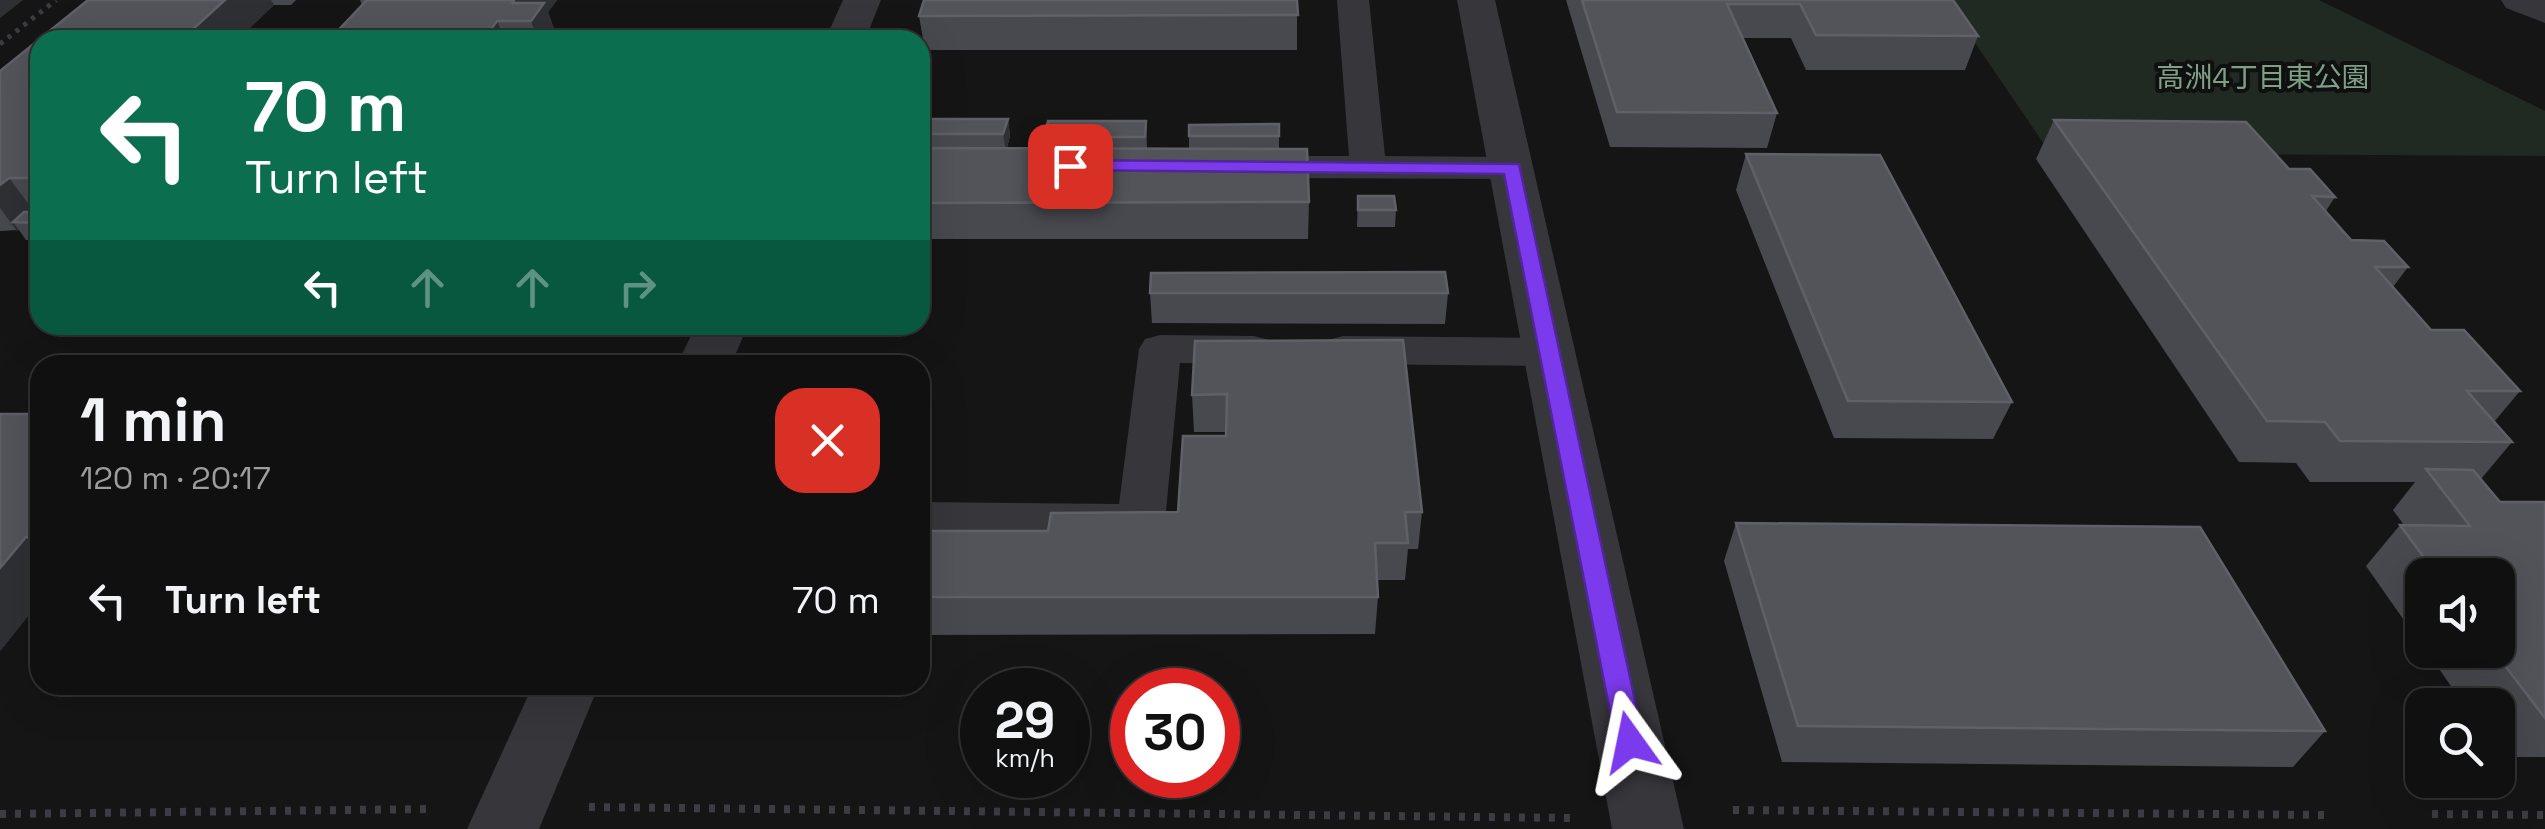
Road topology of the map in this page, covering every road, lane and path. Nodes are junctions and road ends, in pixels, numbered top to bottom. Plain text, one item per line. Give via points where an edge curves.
1 (56, 0) edge
2 (862, 0) edge
3 (1354, 0) edge
4 (1476, 0) edge
5 (2520, 0) edge
6 (2545, 11) edge
7 (849, 30) edge
8 (0, 44) edge
9 (1212, 167) edge
10 (1368, 168) junction
11 (1512, 168) junction
12 (1550, 352) junction
13 (930, 520) edge
14 (562, 695) edge
15 (573, 807) dead end
16 (437, 809) dead end
17 (1733, 810) dead end
18 (0, 814) edge
19 (2328, 814) dead end
20 (2432, 814) dead end
21 (2545, 815) edge
22 (1585, 818) dead end
23 (503, 829) edge
24 (1648, 829) edge

1 - 8 path
2 - 7 street
3 - 10 lane
4 - 11 street
5 - 6 street
9 - 10 lane
10 - 11 lane
11 - 12 street
12 - 13 lane via 1160,349 1140,522
12 - 24 street
14 - 23 street
15 - 22 path
16 - 18 path
17 - 19 path
20 - 21 path

